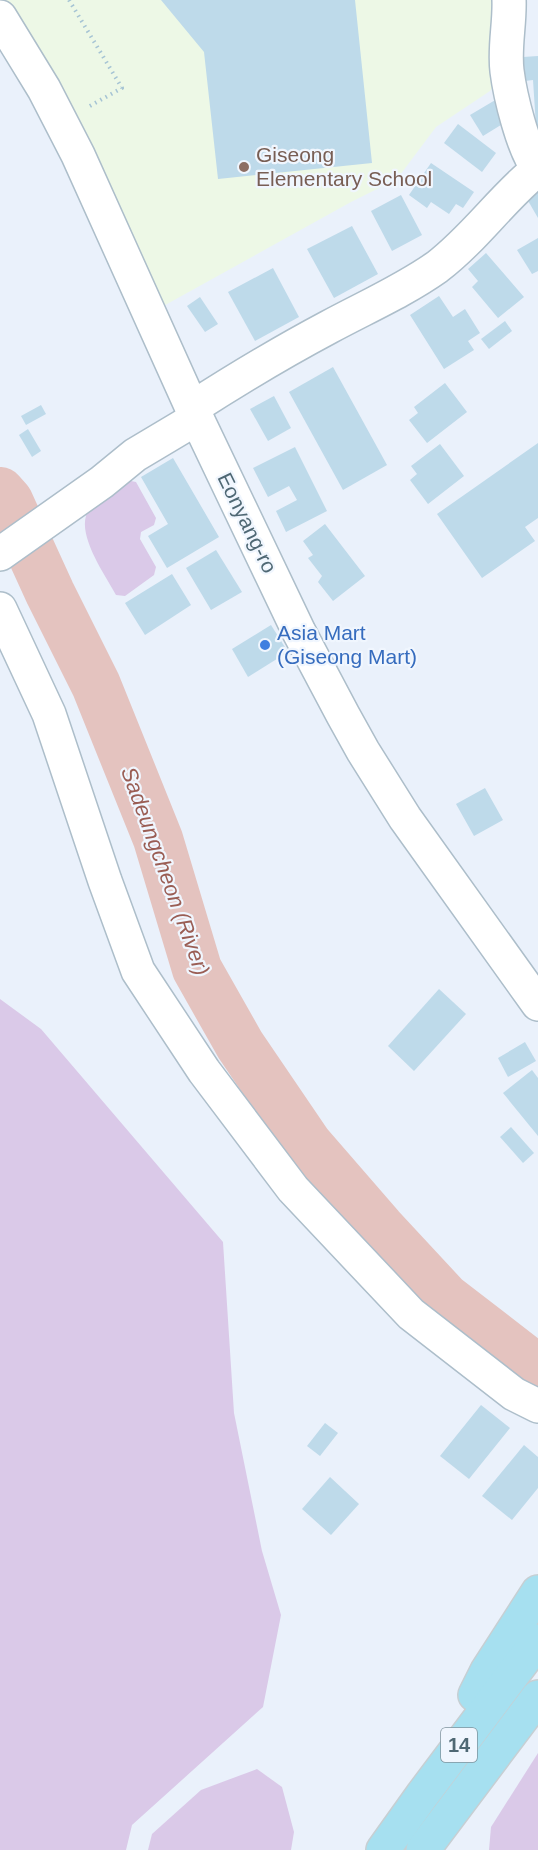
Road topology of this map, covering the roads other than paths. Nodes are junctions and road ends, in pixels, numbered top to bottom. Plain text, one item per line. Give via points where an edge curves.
1 (509, 0) edge
2 (0, 17) edge
3 (538, 168) edge
4 (194, 413) junction
5 (0, 554) edge
6 (0, 609) edge
7 (538, 1004) edge
8 (538, 1406) edge
9 (538, 1592) edge
10 (538, 1641) edge
11 (538, 1697) edge
12 (423, 1794) junction
13 (383, 1850) edge
14 (423, 1850) edge

1 - 3 street via 507,69 516,114 531,160
2 - 4 street, Eonyang-ro via 61,122
3 - 4 street via 438,266 403,290 285,351
4 - 5 street
4 - 7 street, Eonyang-ro via 304,641 363,751 411,828
6 - 8 street via 49,714 138,971 204,1071 293,1189 411,1314 514,1394
9 - 12 highway via 487,1671
10 - 12 highway, 14
11 - 14 highway, 14
12 - 13 highway, 14

